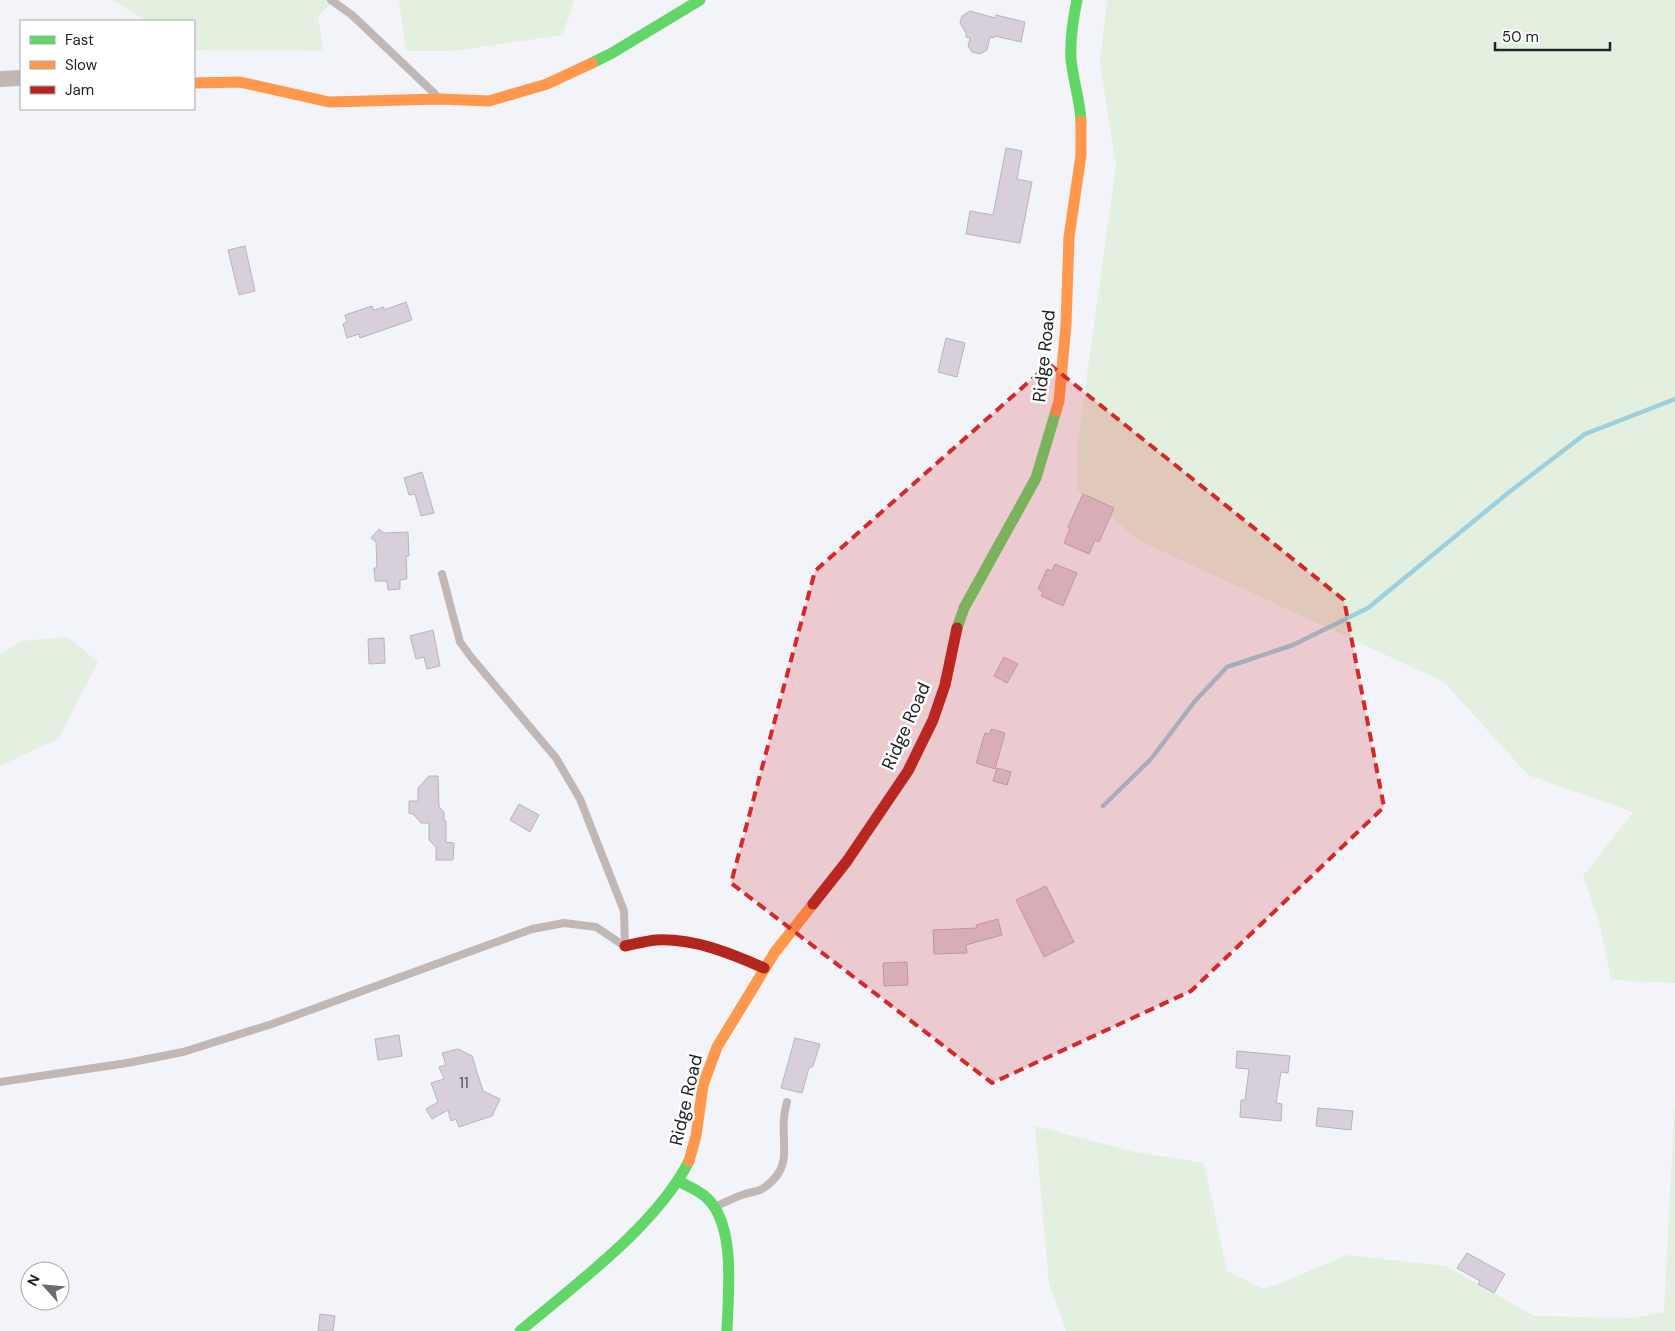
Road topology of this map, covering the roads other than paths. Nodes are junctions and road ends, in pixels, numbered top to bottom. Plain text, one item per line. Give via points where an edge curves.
1 (331, 0) edge
2 (700, 0) edge
3 (1077, 0) edge
4 (20, 78) edge
5 (0, 79) edge
6 (195, 83) edge
7 (440, 99) junction
8 (442, 574) dead end
9 (624, 946) junction
10 (764, 968) junction
11 (0, 1082) edge
12 (787, 1102) dead end
13 (678, 1181) junction
14 (714, 1206) junction
15 (520, 1331) edge
16 (727, 1331) edge

1 - 7 lane via 352,15
2 - 7 street via 612,53 547,84 489,101
3 - 10 street, Ridge Road via 1071,59 1078,88 1081,155 1069,237 1066,325 1058,402 1036,478 964,608 933,720 908,771 847,861
4 - 5 street
6 - 7 street via 240,82 329,102
8 - 9 lane via 460,642 556,758 580,798 624,911
9 - 10 street via 656,940 697,943
9 - 11 lane via 596,926 564,923 532,929 272,1024 182,1052
10 - 13 street, Ridge Road via 710,1062 702,1090 693,1150
12 - 14 lane via 783,1116 784,1159 780,1172 759,1190
13 - 14 street
13 - 15 street, Ridge Road via 618,1248
14 - 16 street via 722,1221 726,1241

